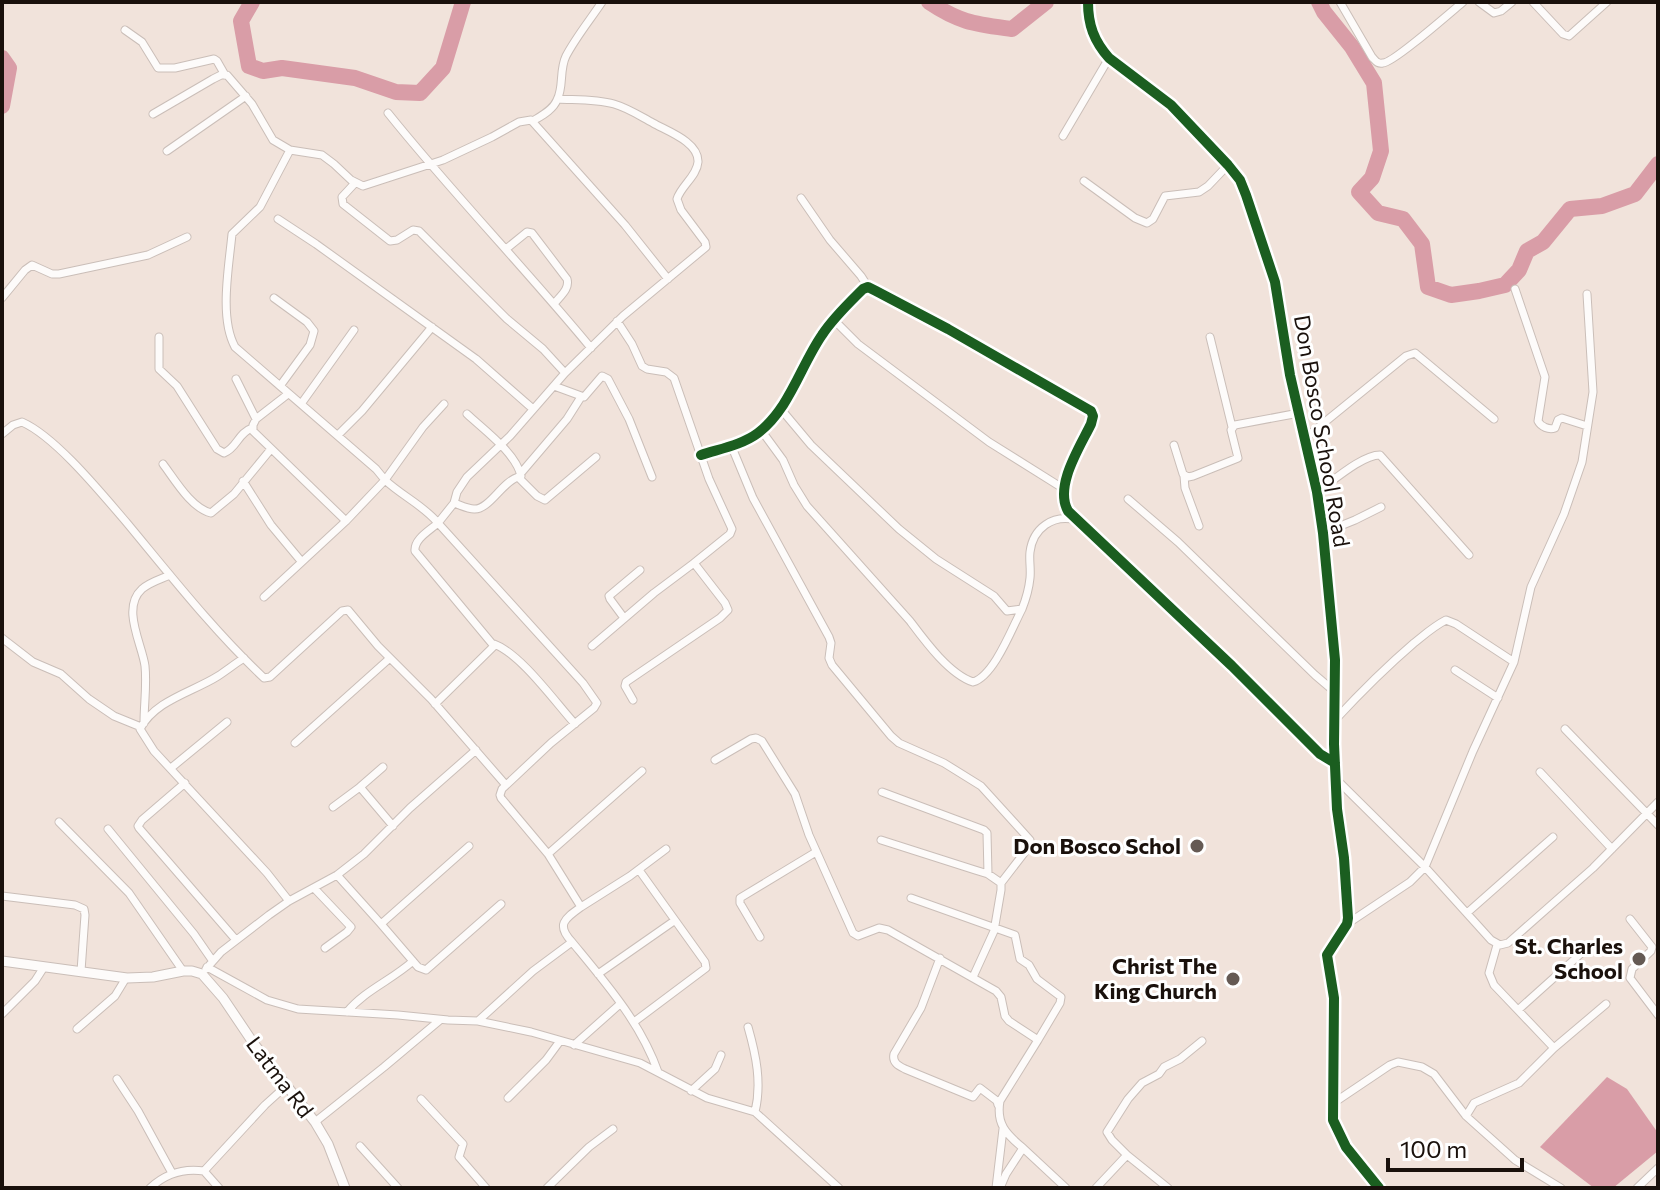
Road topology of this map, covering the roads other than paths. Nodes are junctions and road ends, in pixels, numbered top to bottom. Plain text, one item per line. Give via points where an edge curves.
1 (602, 2) edge
2 (1088, 2) edge
3 (1340, 2) edge
4 (1463, 2) edge
5 (1479, 2) edge
6 (1512, 2) edge
7 (1533, 2) edge
8 (1607, 2) edge
9 (125, 30) dead end
10 (1109, 58) junction
11 (225, 75) junction
12 (246, 96) junction
13 (558, 99) junction
14 (388, 113) dead end
15 (153, 114) dead end
16 (533, 121) junction
17 (1063, 136) dead end
18 (290, 150) junction
19 (167, 151) dead end
20 (429, 164) junction
21 (1228, 165) junction
22 (1084, 181) dead end
23 (355, 183) junction
24 (801, 198) dead end
25 (278, 219) dead end
26 (187, 237) dead end
27 (506, 249) junction
28 (668, 279) junction
29 (868, 287) junction
30 (1515, 289) dead end
31 (1587, 294) dead end
32 (2, 298) edge
33 (274, 298) dead end
34 (554, 304) junction
35 (834, 320) junction
36 (617, 321) junction
37 (432, 327) junction
38 (354, 330) dead end
39 (159, 337) dead end
40 (1210, 337) dead end
41 (591, 348) junction
42 (565, 373) junction
43 (236, 379) dead end
44 (280, 386) junction
45 (554, 386) junction
46 (288, 394) junction
47 (581, 397) junction
48 (301, 404) junction
49 (444, 404) dead end
50 (780, 408) junction
51 (533, 409) junction
52 (1299, 413) junction
53 (467, 414) dead end
54 (256, 419) junction
55 (1494, 419) dead end
56 (1587, 426) junction
57 (1232, 427) junction
58 (252, 428) junction
59 (761, 430) junction
60 (2, 434) edge
61 (338, 435) junction
62 (1304, 439) junction
63 (500, 444) junction
64 (731, 445) junction
65 (1174, 445) dead end
66 (271, 449) junction
67 (701, 455) junction
68 (596, 457) dead end
69 (163, 464) dead end
70 (521, 476) junction
71 (1184, 476) junction
72 (652, 477) dead end
73 (385, 480) junction
74 (243, 481) junction
75 (1064, 489) junction
76 (1317, 492) junction
77 (1128, 499) dead end
78 (454, 503) junction
79 (1381, 507) dead end
80 (1076, 520) junction
81 (346, 521) junction
82 (438, 523) junction
83 (1199, 526) dead end
84 (1323, 533) junction
85 (1469, 555) dead end
86 (301, 561) junction
87 (694, 563) junction
88 (640, 570) dead end
89 (170, 575) junction
90 (264, 597) dead end
91 (1022, 609) junction
92 (624, 618) junction
93 (2, 638) edge
94 (494, 644) junction
95 (592, 646) dead end
96 (244, 658) junction
97 (390, 658) junction
98 (1514, 662) junction
99 (1455, 670) dead end
100 (1335, 692) junction
101 (1498, 698) junction
102 (633, 700) dead end
103 (435, 704) junction
104 (1335, 720) junction
105 (227, 722) dead end
106 (575, 724) junction
107 (142, 725) junction
108 (1565, 729) dead end
109 (295, 743) dead end
110 (476, 750) junction
111 (715, 760) dead end
112 (1335, 763) junction
113 (383, 767) dead end
114 (171, 768) junction
115 (642, 771) dead end
116 (1540, 772) dead end
117 (1336, 779) junction
118 (185, 783) junction
119 (505, 784) junction
120 (360, 787) junction
121 (882, 792) dead end
122 (1658, 802) edge
123 (333, 807) dead end
124 (1647, 814) junction
125 (59, 822) dead end
126 (1658, 825) edge
127 (393, 826) junction
128 (108, 829) dead end
129 (1553, 837) dead end
130 (881, 840) dead end
131 (469, 846) dead end
132 (666, 849) dead end
133 (1612, 849) junction
134 (816, 852) junction
135 (548, 854) junction
136 (1425, 867) junction
137 (639, 870) junction
138 (988, 874) junction
139 (337, 875) junction
140 (1001, 883) junction
141 (314, 888) junction
142 (2, 896) edge
143 (911, 898) dead end
144 (289, 901) junction
145 (501, 904) dead end
146 (581, 907) junction
147 (1467, 913) junction
148 (1630, 919) dead end
149 (674, 921) junction
150 (381, 924) junction
151 (1347, 924) junction
152 (995, 927) junction
153 (760, 937) dead end
154 (236, 940) junction
155 (572, 942) junction
156 (1497, 945) junction
157 (325, 948) dead end
158 (1586, 949) dead end
159 (940, 958) junction
160 (2, 961) edge
161 (413, 961) junction
162 (44, 967) junction
163 (207, 967) junction
164 (81, 971) junction
165 (183, 971) junction
166 (598, 974) junction
167 (973, 977) junction
168 (126, 978) junction
169 (620, 1004) junction
170 (1606, 1004) dead end
171 (1518, 1010) junction
172 (347, 1012) junction
173 (2, 1014) edge
174 (1658, 1015) edge
175 (440, 1020) junction
176 (478, 1021) junction
177 (634, 1022) junction
178 (748, 1027) dead end
179 (77, 1029) dead end
180 (1038, 1040) junction
181 (560, 1041) junction
182 (1202, 1041) dead end
183 (574, 1045) junction
184 (1554, 1048) junction
185 (721, 1055) dead end
186 (658, 1072) junction
187 (117, 1079) dead end
188 (286, 1086) junction
189 (691, 1091) junction
190 (508, 1098) dead end
191 (421, 1099) dead end
192 (1332, 1104) junction
193 (998, 1107) junction
194 (755, 1112) junction
195 (1466, 1116) junction
196 (315, 1122) junction
197 (613, 1129) dead end
198 (1003, 1129) junction
199 (360, 1146) dead end
200 (1023, 1148) junction
201 (1127, 1155) junction
202 (1658, 1168) edge
203 (204, 1171) junction
204 (172, 1173) junction
205 (150, 1188) edge
206 (219, 1188) edge
207 (345, 1188) edge
208 (398, 1188) edge
209 (486, 1188) edge
210 (547, 1188) edge
211 (839, 1188) edge
212 (999, 1188) edge
213 (1066, 1188) edge
214 (1096, 1188) edge
215 (1168, 1188) edge
216 (1379, 1188) edge
217 (1561, 1188) edge
218 (1637, 1188) edge

1 - 13 street via 565,58
2 - 10 street via 1092,32
3 - 4 street via 1372,57 1383,63
5 - 6 street via 1494,13
7 - 8 street via 1569,36
9 - 11 street via 142,42 158,68 214,59
10 - 17 street
10 - 21 street, Don Bosco School Road via 1171,105
11 - 12 street
11 - 15 street
12 - 18 street via 273,140
12 - 19 street
13 - 16 street
13 - 28 street via 625,108 674,133 695,153 698,165 677,199 706,247
14 - 20 street
16 - 20 street via 519,122
16 - 28 street
18 - 23 street via 328,158
18 - 44 street via 260,207 232,234 227,288 235,347
20 - 23 street via 366,186
20 - 27 street
21 - 22 street via 1199,192 1165,196 1147,223
21 - 52 street, Don Bosco School Road via 1240,180 1275,282
23 - 42 street via 342,197 343,204 390,241 419,231
24 - 29 street
25 - 37 street
26 - 32 street via 148,255 59,274 32,265
27 - 34 street
27 - 34 street via 532,233 568,283
28 - 36 street
29 - 35 street
29 - 75 street via 1091,411 1091,424
30 - 56 street via 1545,377 1538,421 1553,429 1562,418
31 - 56 street via 1593,392
33 - 44 street via 314,331
34 - 41 street
35 - 50 street
35 - 75 street via 858,344 989,442
36 - 41 street
36 - 67 street via 642,366 674,378
37 - 51 street
37 - 61 street
38 - 48 street
39 - 58 street via 159,369 177,386 217,449 229,452
40 - 57 street
41 - 42 street
42 - 45 street
43 - 54 street
44 - 46 street
45 - 47 street
45 - 51 street
46 - 48 street
46 - 54 street
47 - 70 street
47 - 72 street via 602,376 608,379
48 - 61 street
49 - 73 street
50 - 59 street
50 - 91 street via 811,445 921,547 994,596 1007,611
51 - 63 street
52 - 57 street
52 - 62 street, Don Bosco School Road
53 - 63 street
54 - 58 street
55 - 62 street via 1415,353
56 - 98 street via 1582,462 1564,514 1531,587
57 - 71 street via 1238,458
58 - 66 street
59 - 64 street
59 - 91 street via 807,506 962,677 973,682 983,677
60 - 89 street via 22,422 43,436 92,482
61 - 73 street
62 - 76 street, Don Bosco School Road
63 - 70 street
63 - 78 street via 460,486
64 - 67 street
64 - 140 street via 753,498 829,637 829,658 841,677 896,741 981,786 1030,840
65 - 71 street
66 - 74 street
66 - 81 street
67 - 87 street via 732,529
68 - 70 street via 545,500
69 - 74 street via 208,513
70 - 78 street via 479,509
71 - 83 street
73 - 81 street
73 - 82 street
74 - 86 street
75 - 80 street via 1065,506
76 - 84 street, Don Bosco School Road
76 - 85 street via 1372,455 1380,455
77 - 100 street
78 - 82 street
79 - 84 street
80 - 91 street via 1051,521 1035,537
80 - 112 street
81 - 86 street
82 - 94 street via 418,540 415,551
82 - 106 street via 595,699 594,708
84 - 100 street, Don Bosco School Road
86 - 90 street
87 - 92 street
87 - 102 street via 728,610 626,682
88 - 92 street via 609,596
89 - 96 street
89 - 107 street via 145,586 133,609 145,669
92 - 95 street
93 - 107 street via 36,664 61,674 114,716
94 - 103 street
94 - 106 street via 519,661
96 - 97 street via 266,679 346,609
96 - 107 street via 171,700
97 - 103 street
97 - 109 street
98 - 101 street
98 - 104 street via 1446,620 1399,656
99 - 101 street
100 - 104 street, Don Bosco School Road
101 - 136 street
103 - 110 street
104 - 112 street, Don Bosco School Road
105 - 114 street
106 - 119 street
107 - 114 street via 154,751
108 - 124 street
110 - 119 street
110 - 127 street
111 - 134 street via 751,739 762,741 795,794
112 - 117 street, Don Bosco School Road
113 - 120 street
114 - 118 street
115 - 135 street
116 - 133 street
117 - 136 street
117 - 151 street, Don Bosco School Road
118 - 144 street
118 - 154 street via 138,826
119 - 135 street via 501,798
120 - 123 street
120 - 127 street
121 - 138 street via 984,830
122 - 124 street
124 - 126 street
124 - 133 street
125 - 165 street via 129,893
127 - 139 street
128 - 163 street via 194,934
129 - 147 street
130 - 138 street
131 - 150 street
132 - 137 street
133 - 156 street via 1508,943
134 - 153 street via 740,898
134 - 159 street via 854,934 888,930
135 - 146 street
136 - 147 street
136 - 151 street
137 - 146 street
137 - 149 street
138 - 140 street
139 - 141 street
139 - 150 street
140 - 152 street
141 - 144 street
141 - 157 street via 351,927
142 - 164 street via 82,908
143 - 152 street
144 - 154 street
145 - 161 street via 430,967 422,970
146 - 155 street via 563,924
147 - 156 street
148 - 174 street via 1652,947 1630,978
149 - 166 street
149 - 177 street via 706,968
150 - 161 street
151 - 192 street via 1327,955 1334,998
152 - 167 street
152 - 180 street via 1013,933 1020,959 1061,997
154 - 163 street
155 - 166 street
155 - 176 street
156 - 171 street via 1489,973
158 - 171 street
159 - 167 street
159 - 193 street via 894,1060 973,1097 980,1088
160 - 162 street
161 - 172 street
162 - 164 street
162 - 173 street
163 - 165 street
163 - 172 street via 282,1006
163 - 188 street, Latma Rd via 238,1022
164 - 168 street
165 - 168 street
166 - 169 street
167 - 180 street via 998,993 1009,1021
168 - 179 street via 115,996
169 - 177 street
169 - 183 street
170 - 184 street
171 - 184 street
172 - 175 street
175 - 176 street
175 - 196 street
176 - 181 street
177 - 186 street
178 - 194 street via 757,1065
180 - 193 street
181 - 183 street
181 - 190 street
182 - 201 street via 1142,1083 1110,1126 1107,1132
183 - 186 street
184 - 195 street via 1519,1083 1474,1103
185 - 189 street via 715,1069
186 - 189 street
187 - 204 street
188 - 196 street, Latma Rd
188 - 203 street
189 - 194 street
191 - 209 street via 463,1144 459,1156
192 - 195 street via 1398,1062 1434,1074
192 - 216 street via 1339,1135
193 - 198 street
194 - 211 street
195 - 217 street via 1515,1160
196 - 207 street, Latma Rd
197 - 210 street
198 - 200 street
198 - 212 street
199 - 208 street
200 - 212 street
200 - 213 street
201 - 214 street
201 - 215 street
202 - 218 street
203 - 204 street
203 - 206 street
204 - 205 street

